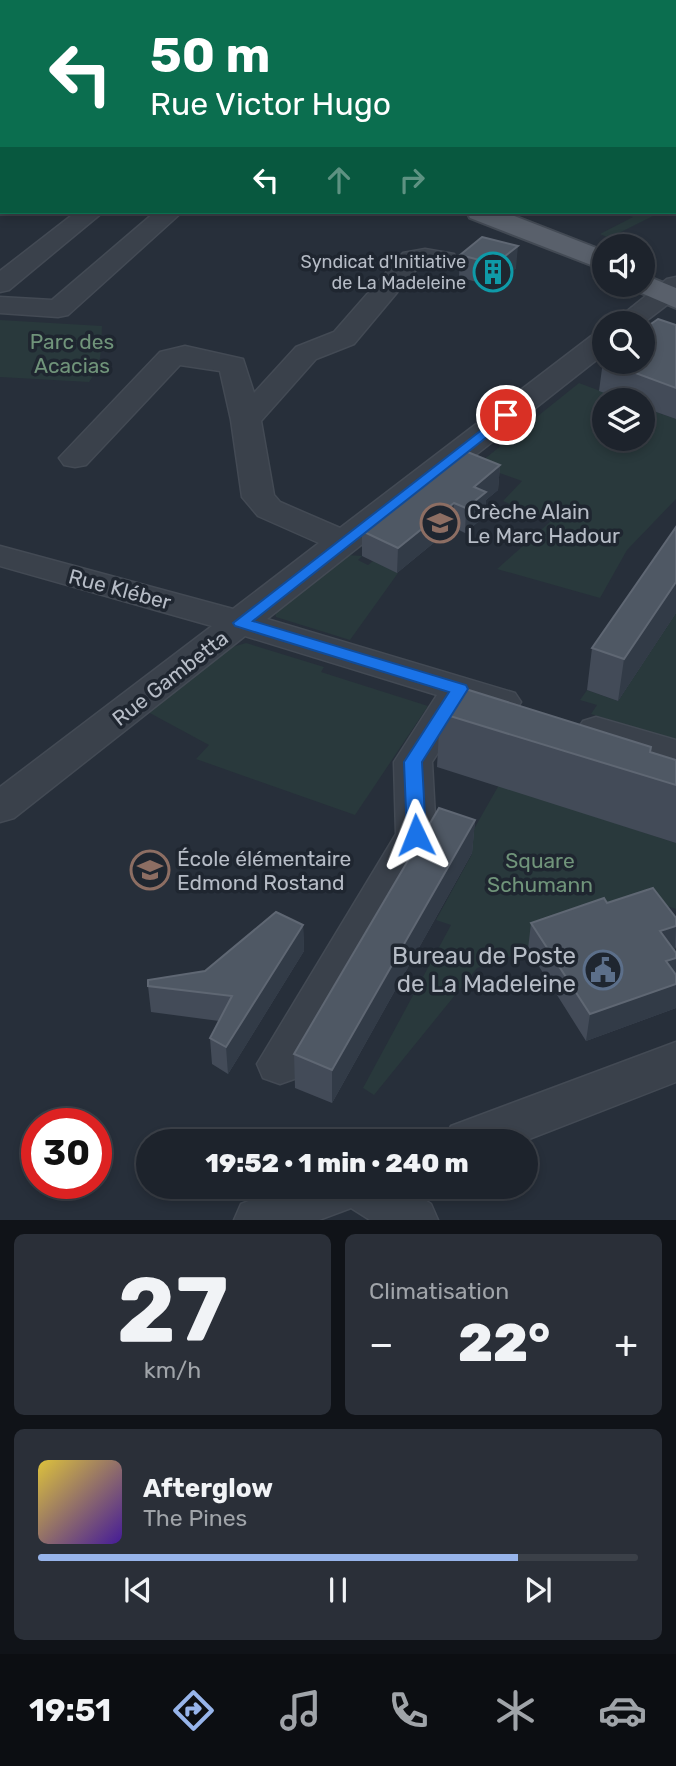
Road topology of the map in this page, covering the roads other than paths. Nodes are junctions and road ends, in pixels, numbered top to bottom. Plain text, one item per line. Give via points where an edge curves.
1 (88, 214) edge
2 (168, 214) edge
3 (485, 214) edge
4 (592, 258) edge
5 (444, 260) dead end
6 (0, 284) edge
7 (664, 288) edge
8 (0, 305) edge
9 (639, 311) edge
10 (592, 349) edge
11 (246, 420) junction
12 (75, 458) dead end
13 (344, 542) junction
14 (0, 556) edge
15 (241, 623) junction
16 (460, 689) junction
17 (533, 711) edge
18 (570, 722) edge
19 (676, 754) edge
20 (0, 808) edge
21 (676, 1062) edge
22 (280, 1064) dead end
23 (500, 1129) edge
24 (315, 1199) edge
25 (380, 1199) edge
26 (259, 1220) edge
27 (413, 1220) edge

1 - 6 street
2 - 8 street via 58,309
3 - 4 main road
5 - 11 street via 412,258 344,338 306,353
7 - 9 street
10 - 13 street, Rue Gambetta
11 - 12 street via 233,365 185,355 170,358
11 - 13 street via 258,497 269,509
13 - 15 street, Rue Gambetta
14 - 15 street, Rue Kléber
15 - 16 street, Rue Kléber
15 - 20 street, Rue Gambetta
16 - 17 street, Rue Kléber
16 - 22 street via 413,762 416,835
18 - 19 street
21 - 23 street
24 - 26 street
25 - 27 street

